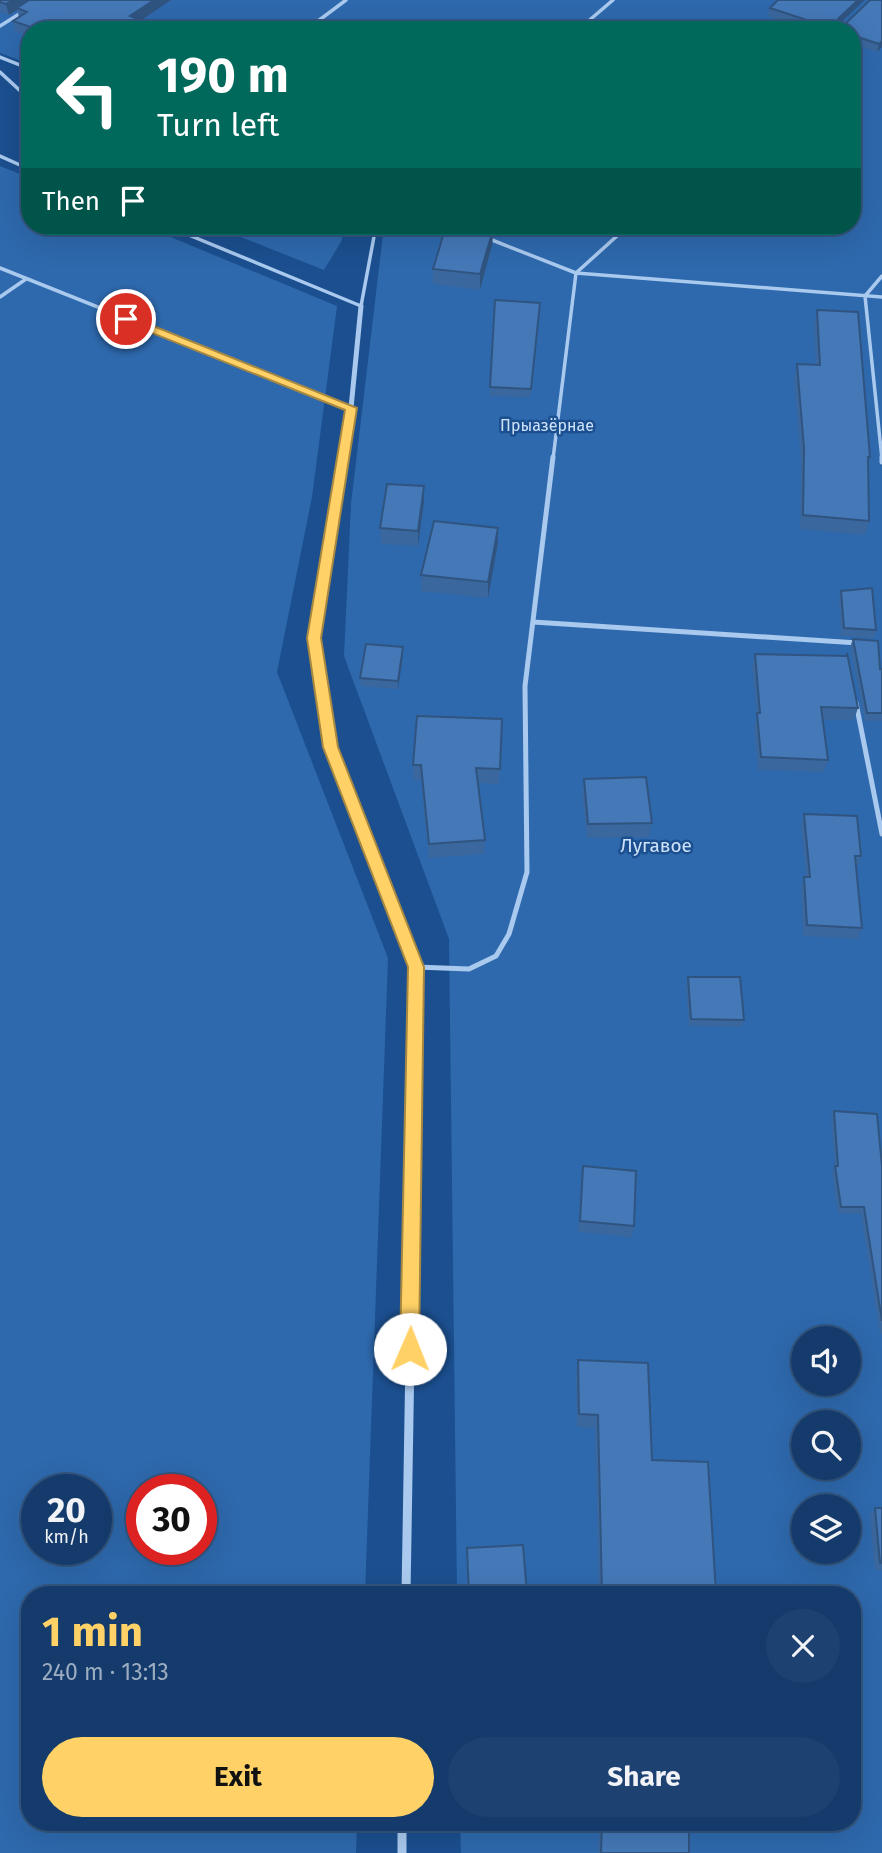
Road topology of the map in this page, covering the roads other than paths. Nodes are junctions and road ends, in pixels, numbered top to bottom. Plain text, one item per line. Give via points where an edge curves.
1 (346, 0) edge
2 (613, 0) edge
3 (30, 6) edge
4 (318, 21) edge
5 (588, 21) edge
6 (0, 26) edge
7 (0, 57) edge
8 (21, 65) edge
9 (0, 72) edge
10 (21, 92) edge
11 (0, 156) edge
12 (21, 165) edge
13 (189, 235) edge
14 (374, 235) edge
15 (479, 235) edge
16 (618, 235) edge
17 (0, 268) edge
18 (576, 273) junction
19 (882, 276) edge
20 (26, 279) junction
21 (864, 296) junction
22 (0, 297) edge
23 (882, 297) edge
24 (362, 306) junction
25 (351, 408) junction
26 (882, 462) edge
27 (533, 622) junction
28 (844, 642) junction
29 (869, 644) edge
30 (847, 656) edge
31 (855, 697) edge
32 (882, 834) edge
33 (416, 967) junction
34 (406, 1586) edge
35 (402, 1831) edge
36 (402, 1853) edge

1 - 4 lane
2 - 5 lane
3 - 6 lane
7 - 8 lane
9 - 10 lane
11 - 12 lane
13 - 24 lane
14 - 24 lane
15 - 18 lane
16 - 18 lane
17 - 20 lane
18 - 21 lane
18 - 27 lane
19 - 21 lane
20 - 22 lane
20 - 25 lane
21 - 23 lane
21 - 26 lane
24 - 25 street
25 - 33 street via 314,638 330,747
27 - 28 lane
27 - 33 lane via 525,686 527,872 509,934 496,956 469,970
28 - 29 lane
28 - 30 lane
31 - 32 lane
33 - 34 street
35 - 36 street

